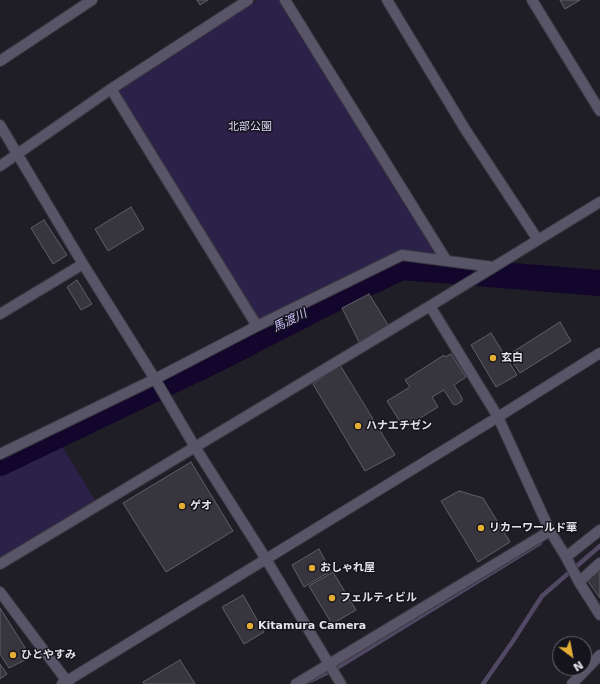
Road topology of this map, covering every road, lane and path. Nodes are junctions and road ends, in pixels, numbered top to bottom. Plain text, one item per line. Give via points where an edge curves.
1 (92, 0) edge
2 (248, 0) edge
3 (285, 0) edge
4 (387, 0) edge
5 (532, 0) edge
6 (0, 61) edge
7 (111, 90) junction
8 (600, 111) edge
9 (0, 125) edge
10 (18, 154) junction
11 (0, 166) edge
12 (600, 202) edge
13 (538, 240) junction
14 (446, 260) junction
15 (83, 264) junction
16 (493, 267) junction
17 (430, 306) junction
18 (0, 314) edge
19 (257, 326) junction
20 (600, 353) edge
21 (155, 379) junction
22 (498, 417) junction
23 (195, 446) junction
24 (0, 454) edge
25 (600, 530) edge
26 (550, 531) junction
27 (566, 557) junction
28 (266, 559) junction
29 (600, 563) edge
30 (0, 564) edge
31 (579, 582) junction
32 (0, 592) edge
33 (600, 615) edge
34 (600, 655) edge
35 (329, 664) junction
36 (66, 683) edge
37 (296, 684) edge
38 (341, 684) edge
39 (572, 684) edge

1 - 6 street
2 - 7 street
3 - 14 street
4 - 13 street via 465,129
5 - 8 street
7 - 10 street
7 - 19 street
9 - 10 street
10 - 11 street
10 - 15 street
12 - 13 street
13 - 16 street
14 - 16 street
14 - 19 street via 402,255
15 - 18 street
15 - 21 street
16 - 17 street
17 - 22 street
17 - 23 street
19 - 21 street
20 - 22 street
21 - 23 street
21 - 24 street
22 - 26 street
22 - 28 street
23 - 28 street
23 - 30 street
25 - 27 street
26 - 27 street
26 - 35 street
27 - 31 street
28 - 35 street
28 - 36 street
29 - 31 street
31 - 33 street
32 - 36 street
34 - 39 street
35 - 37 street
35 - 38 street

